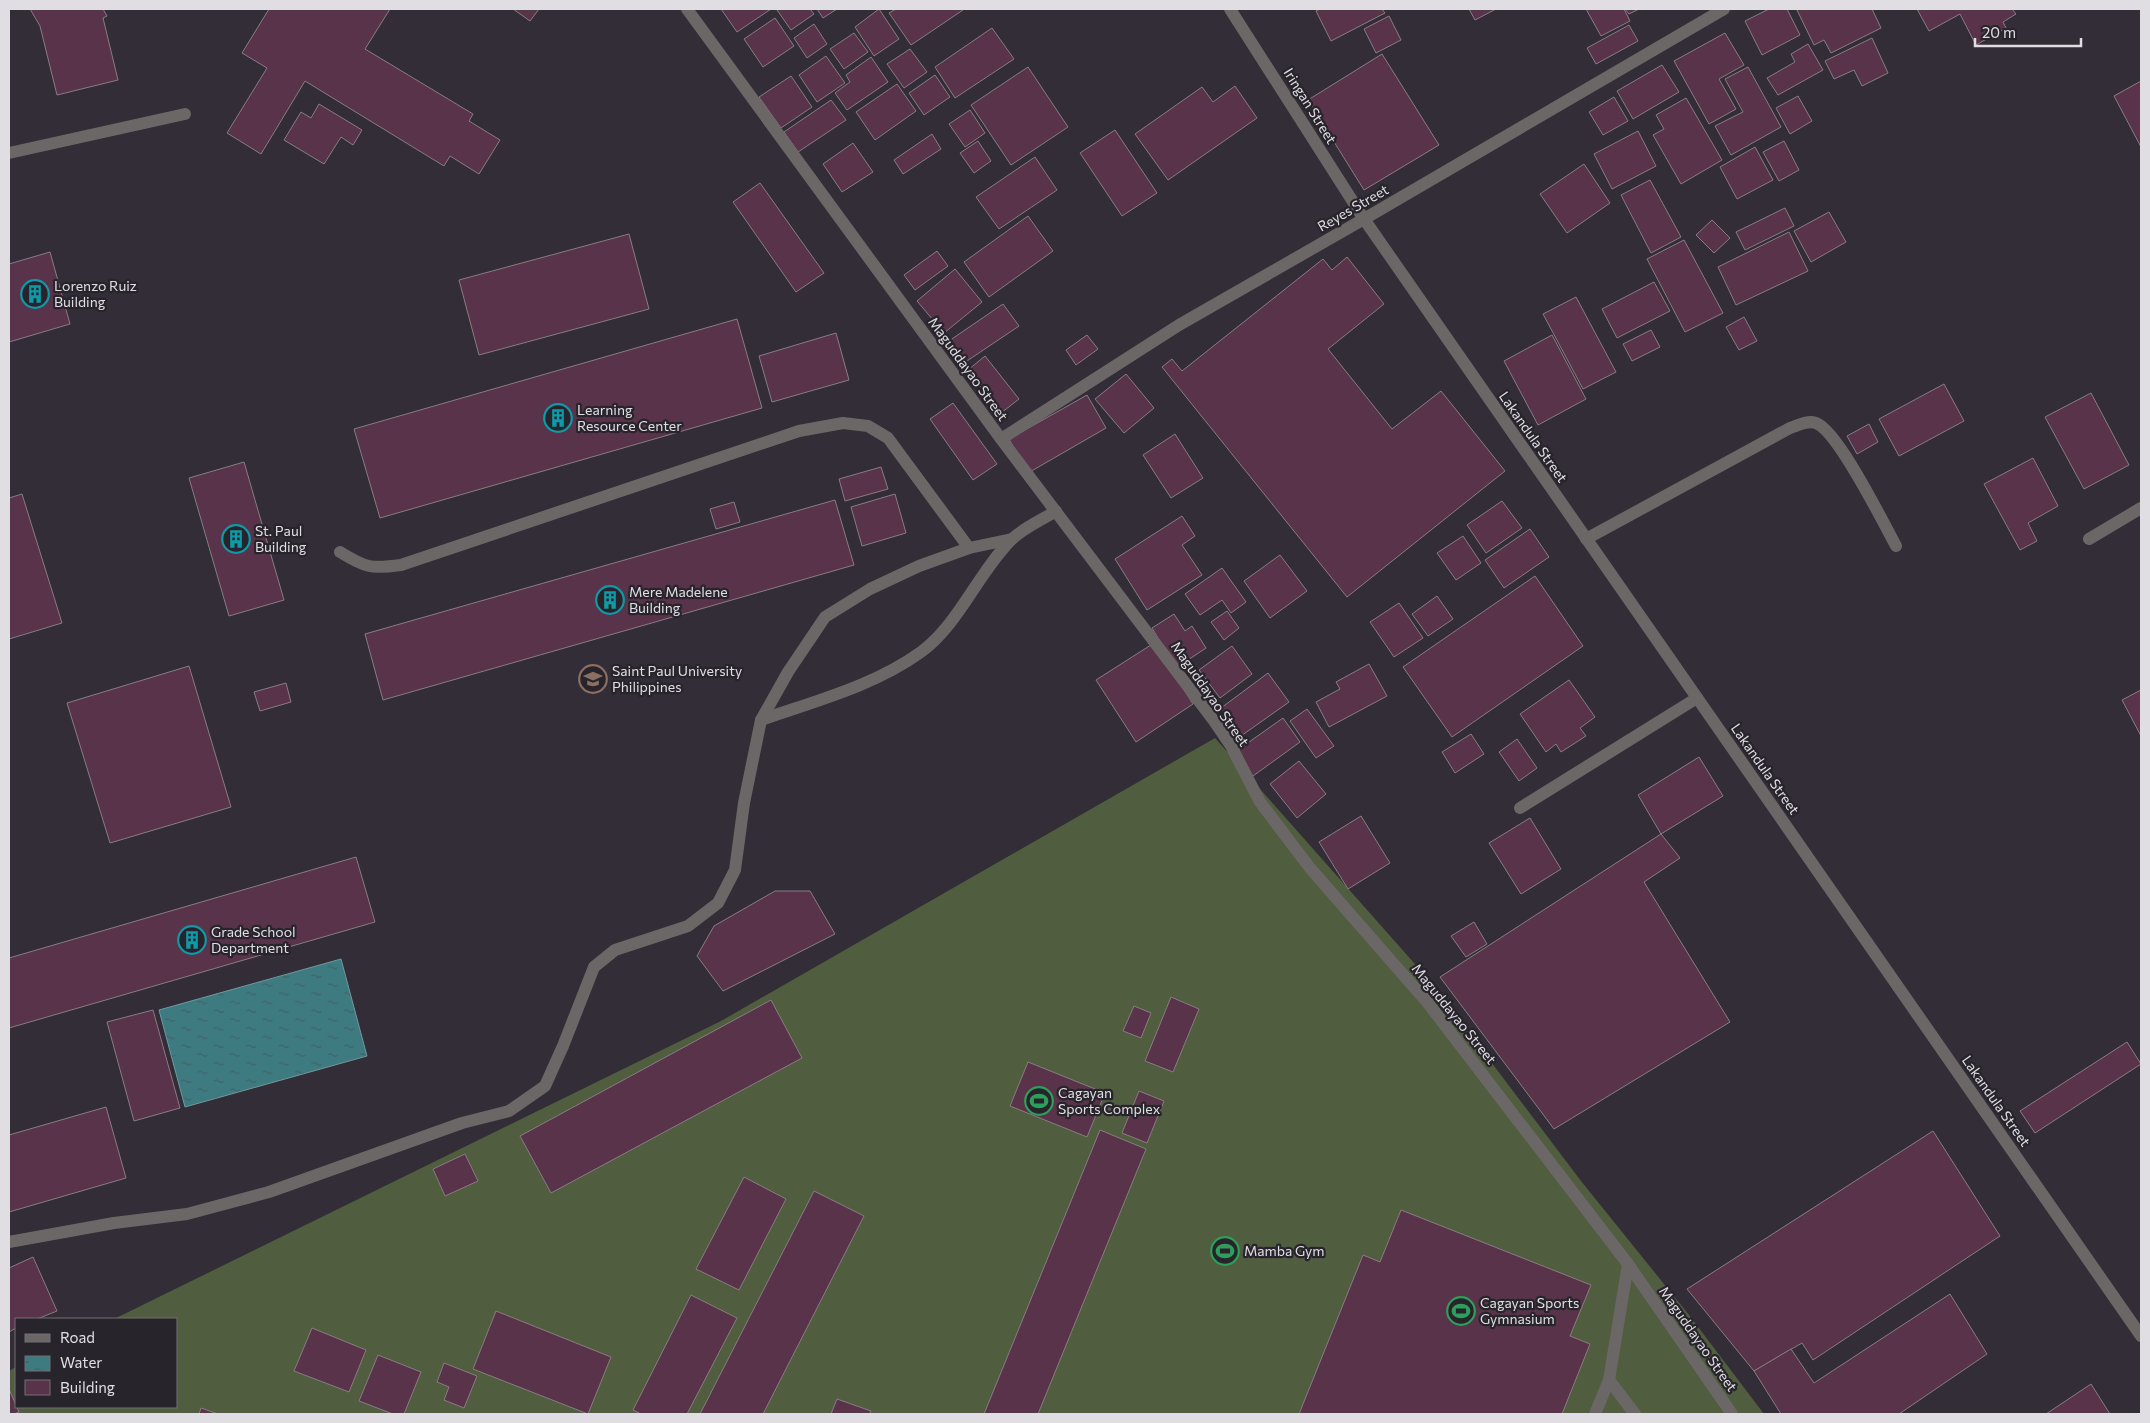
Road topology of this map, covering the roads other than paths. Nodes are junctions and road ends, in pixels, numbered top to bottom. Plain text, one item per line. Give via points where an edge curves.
1 (686, 9) edge
2 (1230, 9) edge
3 (1724, 9) edge
4 (185, 114) dead end
5 (9, 153) edge
6 (1364, 219) junction
7 (1001, 439) junction
8 (2141, 508) edge
9 (1056, 511) junction
10 (1012, 539) junction
11 (1586, 539) junction
12 (2089, 539) dead end
13 (1896, 546) dead end
14 (968, 548) junction
15 (340, 552) dead end
16 (1697, 698) junction
17 (761, 720) junction
18 (1520, 808) dead end
19 (9, 1242) edge
20 (1628, 1264) junction
21 (2141, 1336) edge
22 (1610, 1380) junction
23 (1595, 1414) edge
24 (1635, 1414) edge
25 (1732, 1414) edge

1 - 7 street, Maguddayao Street
2 - 6 street, Iringan Street
3 - 6 street, Reyes Street
4 - 5 street
6 - 7 street, Reyes Street via 1179,324
6 - 11 street, Lakandula Street
7 - 9 street, Maguddayao Street
8 - 12 street
9 - 10 street
9 - 20 street, Maguddayao Street via 1214,721 1260,802 1310,868 1427,1002
10 - 14 street
10 - 17 street via 954,618 922,651 869,682
11 - 13 street via 1790,428 1807,422 1817,423 1837,442
11 - 16 street, Lakandula Street
14 - 15 street via 888,438 868,426 843,423 799,431 401,565 376,568 360,565
14 - 17 street via 870,589 825,616
16 - 18 street
16 - 21 street, Lakandula Street
17 - 19 street via 744,803 735,870 718,904 688,926 615,950 594,967 546,1086 509,1111 462,1123 269,1192 196,1212
20 - 22 street
20 - 25 street, Maguddayao Street
22 - 23 street
22 - 24 street

